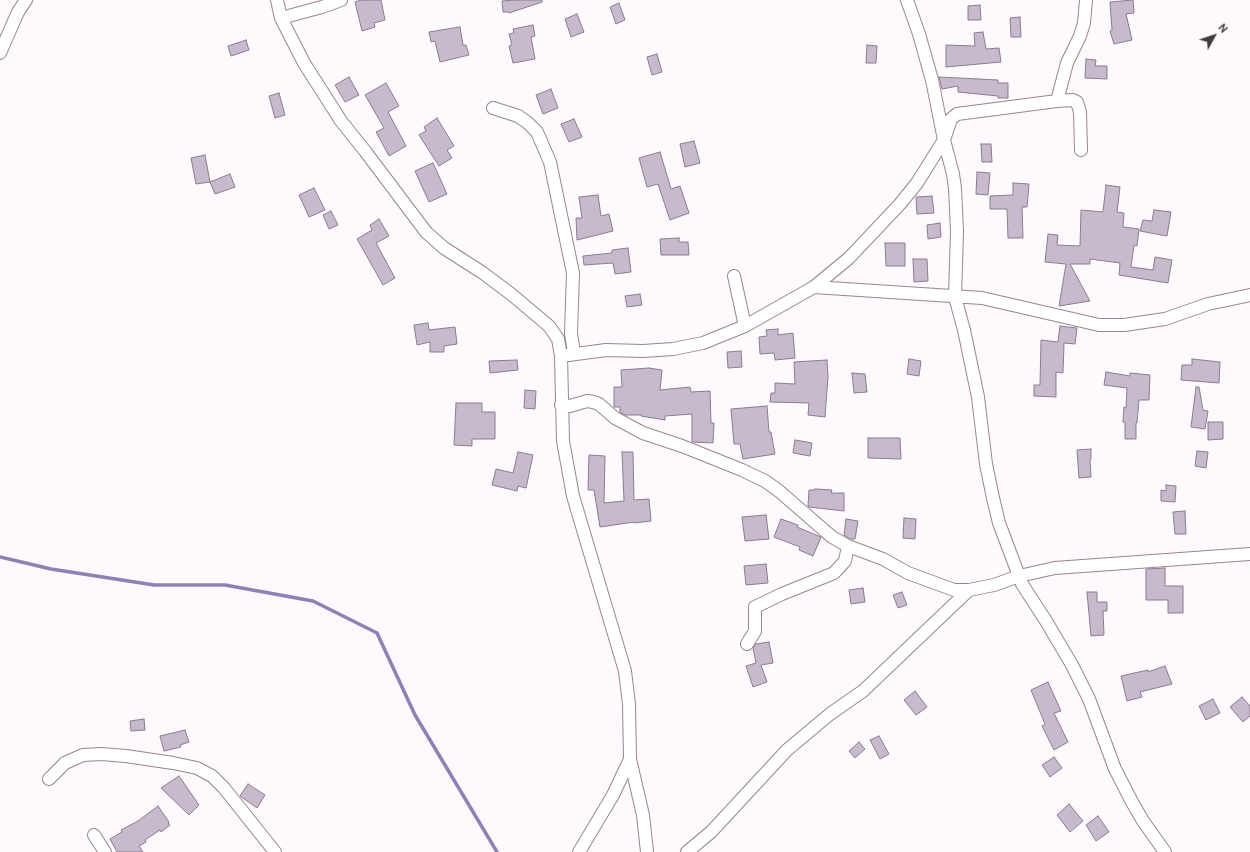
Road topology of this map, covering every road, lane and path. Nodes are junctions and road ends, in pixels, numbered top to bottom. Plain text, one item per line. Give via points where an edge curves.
1 (26, 0) edge
2 (277, 0) edge
3 (341, 0) edge
4 (907, 0) edge
5 (1086, 0) edge
6 (281, 18) junction
7 (0, 53) edge
8 (1057, 101) junction
9 (493, 108) dead end
10 (944, 140) junction
11 (1081, 150) dead end
12 (734, 276) dead end
13 (814, 287) junction
14 (1250, 295) edge
15 (955, 297) junction
16 (745, 326) junction
17 (574, 353) junction
18 (561, 356) junction
19 (562, 405) junction
20 (848, 546) junction
21 (1250, 554) edge
22 (1019, 576) junction
23 (970, 590) junction
24 (747, 644) dead end
25 (630, 759) junction
26 (49, 779) dead end
27 (94, 835) dead end
28 (105, 852) edge
29 (275, 852) edge
30 (579, 852) edge
31 (647, 852) edge
32 (686, 852) edge
33 (1165, 852) edge

1 - 7 street
2 - 6 street
3 - 6 street via 322,8
4 - 10 street via 932,80
5 - 8 street via 1084,23 1067,64
6 - 18 street via 304,63 340,121 426,232 444,248 511,294 549,326 558,339
8 - 10 street via 957,114 951,119
8 - 11 street via 1074,100 1079,106
9 - 17 street via 518,116 528,123 537,132 550,162 573,273 571,333
10 - 13 street via 917,183 900,204 849,258
10 - 15 street via 955,188
12 - 16 street
13 - 15 street
13 - 16 street
14 - 15 street via 1208,304 1165,319 1124,325 1099,325 1003,302
15 - 22 street via 978,397 993,498 999,523
16 - 17 street via 703,343 673,349
17 - 18 street
18 - 19 street
19 - 20 street via 570,406 587,401 599,404 615,418 643,433 682,446 765,481 832,537
19 - 25 street via 563,441 573,496 625,671 629,704
20 - 23 street via 883,559 930,582 954,590
20 - 24 street via 846,561 834,573 755,607 755,631
21 - 22 street via 1055,568
22 - 23 street
22 - 33 street via 1072,665 1089,699 1115,769 1132,802
23 - 32 street via 863,691 830,714 787,750 711,832
25 - 30 street via 613,795
25 - 31 street via 643,815
26 - 29 street via 65,763 83,755 126,756 197,768 212,776 224,788
27 - 28 street

